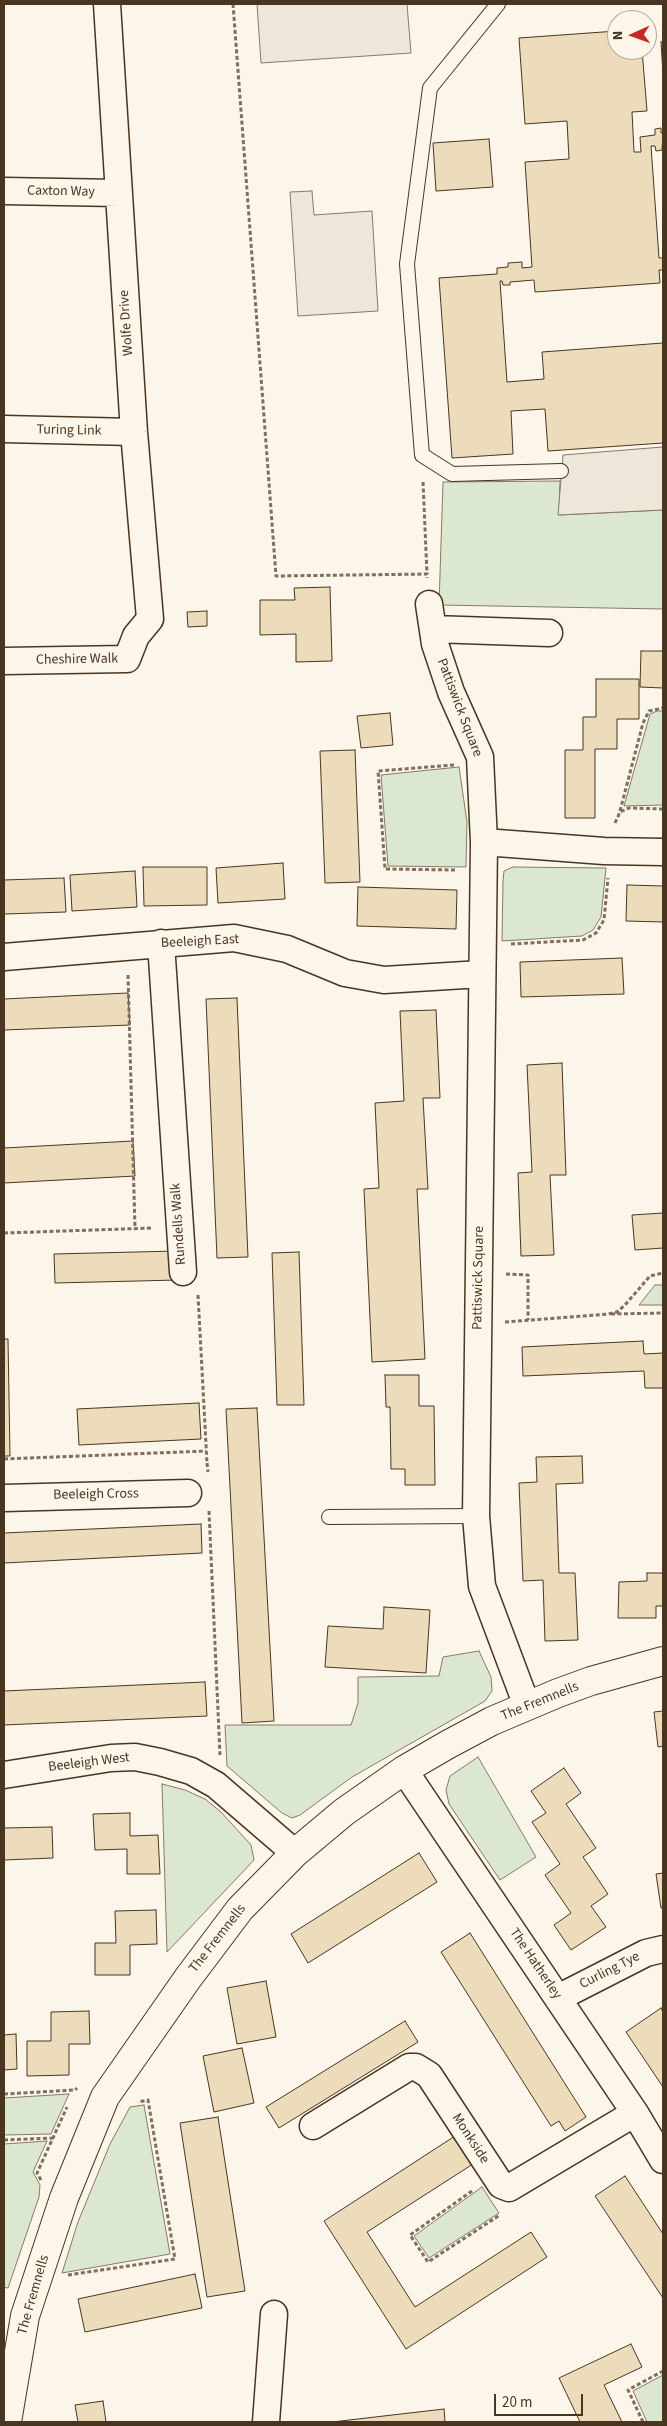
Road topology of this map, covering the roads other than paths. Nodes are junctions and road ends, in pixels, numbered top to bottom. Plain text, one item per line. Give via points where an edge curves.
1 (107, 4) edge
2 (498, 4) edge
3 (4, 192) edge
4 (118, 193) junction
5 (4, 429) edge
6 (134, 432) junction
7 (561, 471) dead end
8 (549, 633) dead end
9 (136, 636) joint
10 (4, 661) edge
11 (484, 842) junction
12 (663, 852) edge
13 (161, 943) junction
14 (4, 957) edge
15 (481, 974) junction
16 (182, 1272) road end
17 (201, 1492) road end
18 (4, 1498) edge
19 (476, 1516) junction
20 (329, 1517) dead end
21 (663, 1661) edge
22 (527, 1706) junction
23 (404, 1770) junction
24 (4, 1774) edge
25 (295, 1853) junction
26 (663, 1949) edge
27 (558, 1998) junction
28 (635, 2113) junction
29 (313, 2126) dead end
30 (663, 2160) edge
31 (274, 2314) dead end
32 (7, 2422) edge
33 (266, 2422) edge

1 - 4 street, Wolfe Drive
2 - 7 lane via 430,88 407,264 422,455 452,474
3 - 4 street, Caxton Way
4 - 6 street, Wolfe Drive
5 - 6 street, Turing Link
6 - 9 street, Wolfe Drive via 150,619
8 - 11 street, Pattiswick Square via 431,617 435,644 480,757
9 - 10 street, Cheshire Walk via 127,659
11 - 12 street
11 - 15 street, Pattiswick Square
13 - 14 street, Beeleigh East
13 - 15 street, Beeleigh East via 234,938 257,941 287,949 345,973 384,980
13 - 16 street, Rundells Walk
15 - 19 street, Pattiswick Square
17 - 18 street, Beeleigh Cross
19 - 20 lane
19 - 22 street, Pattiswick Square via 482,1586
21 - 22 street, The Fremnells via 591,1681
22 - 23 street, The Fremnells via 492,1721
23 - 25 street, The Fremnells via 344,1812
23 - 27 street, The Hatherley
24 - 25 street, Beeleigh West via 111,1758 135,1757 160,1762 191,1772 216,1785
25 - 32 street, The Fremnells via 240,1909 105,2097 64,2198 26,2316
26 - 27 street, Curling Tye via 646,1953
27 - 28 street, The Hatherley
28 - 29 street, Monkside via 509,2188 501,2185 429,2075 416,2068 409,2067
28 - 30 street, The Hatherley
31 - 33 street

